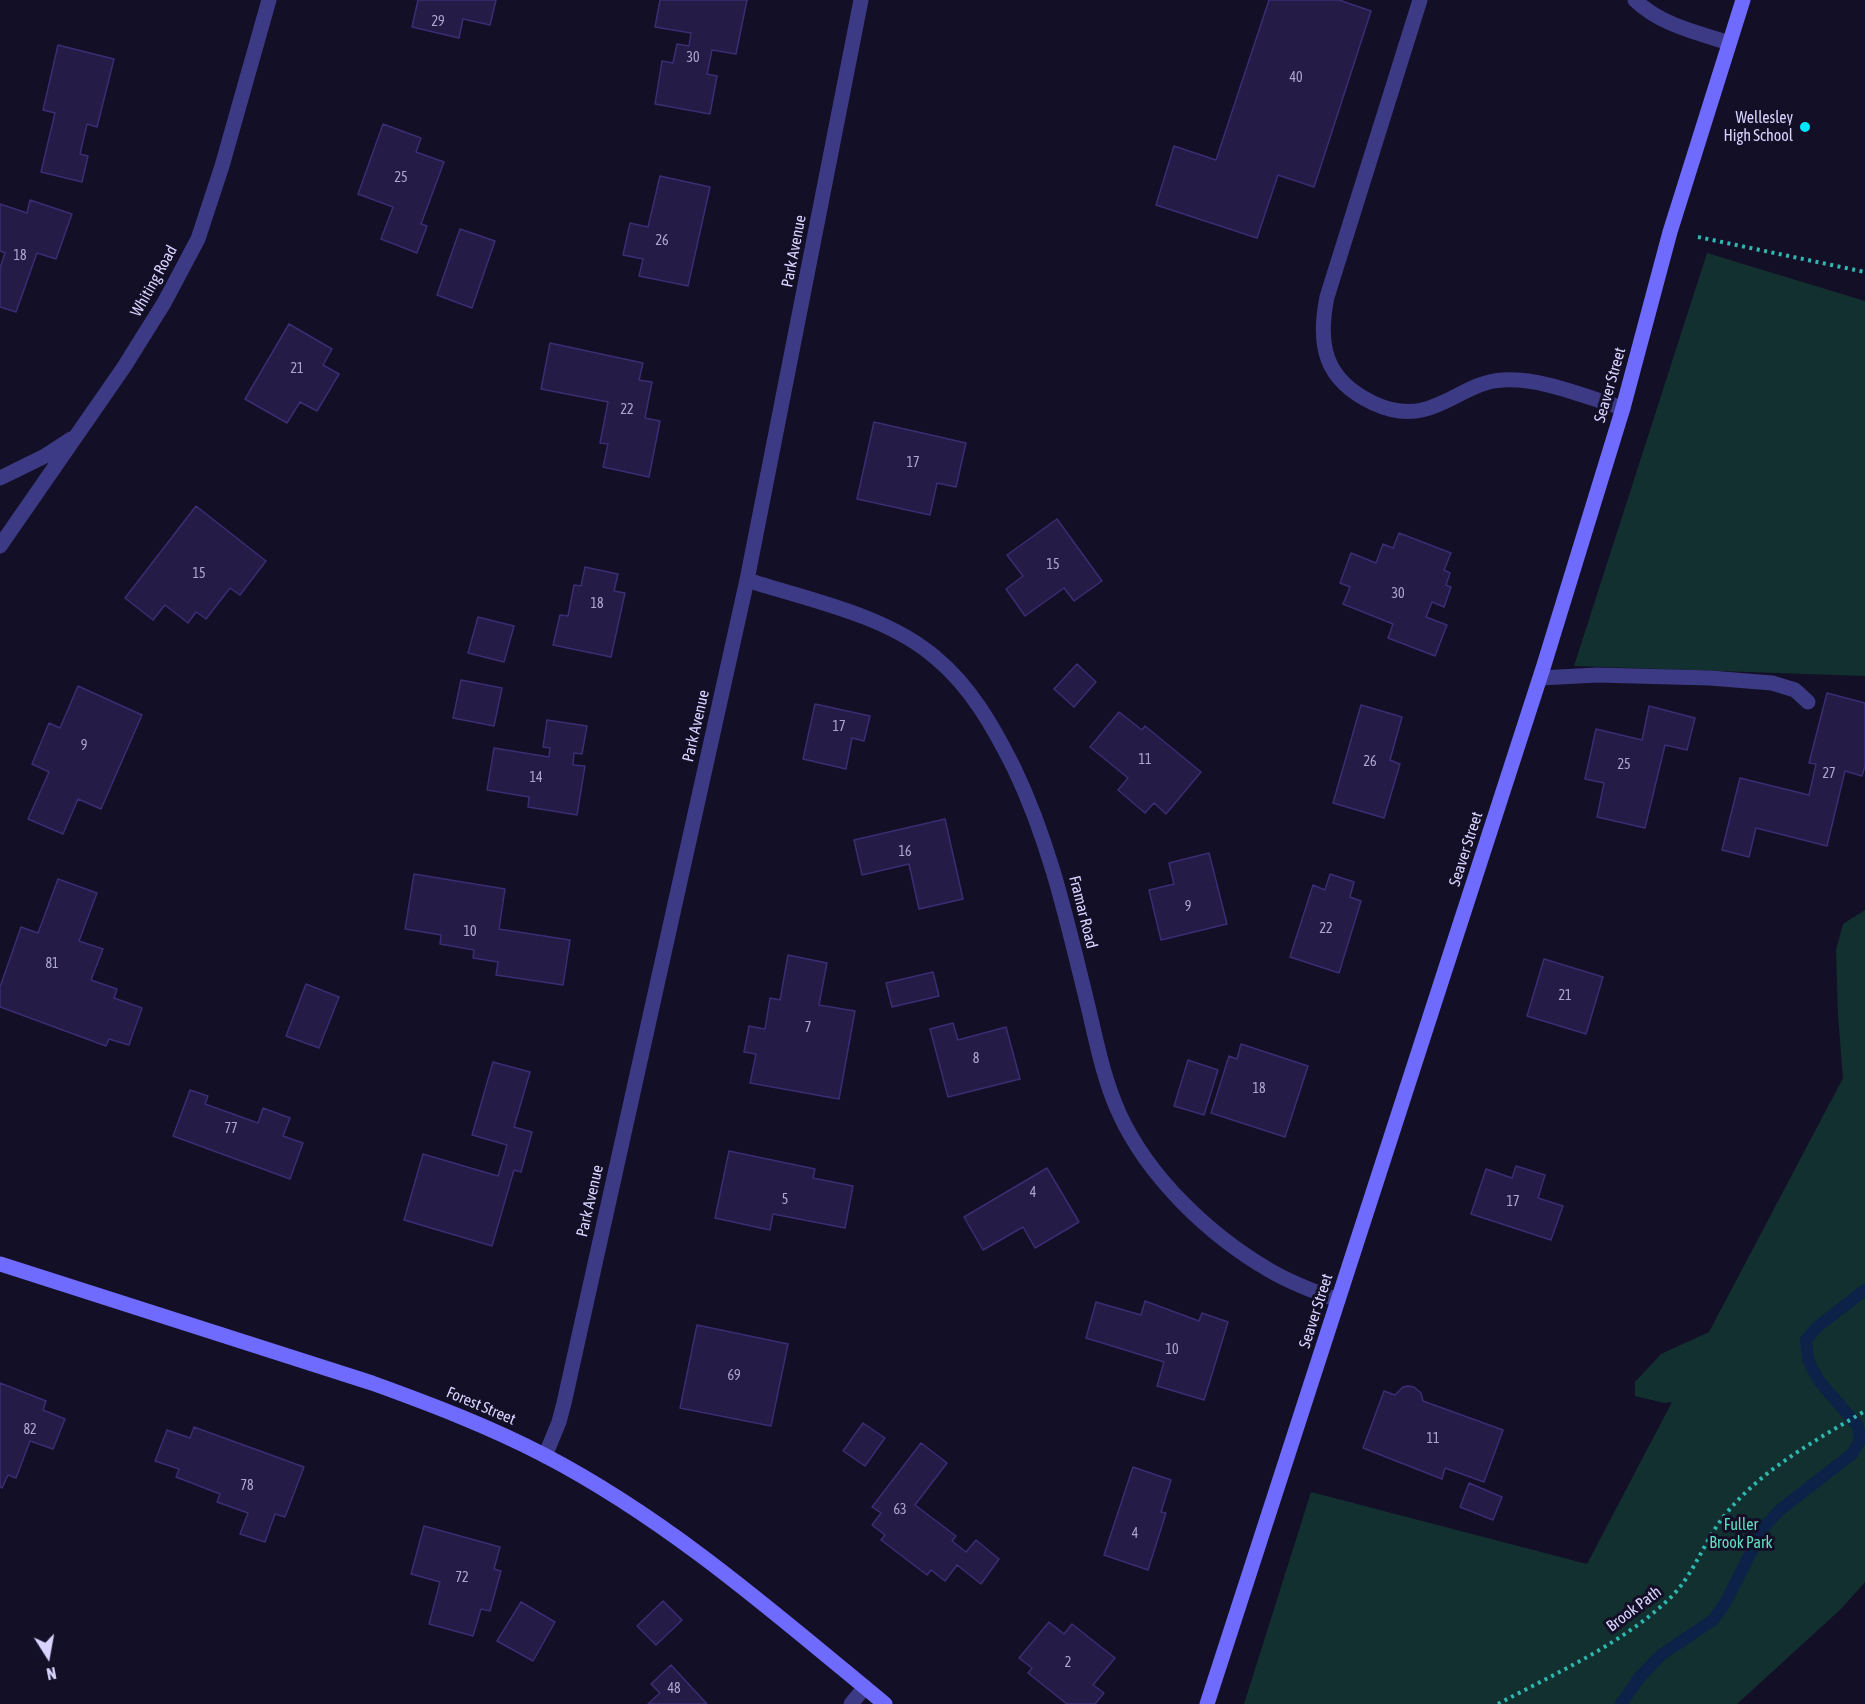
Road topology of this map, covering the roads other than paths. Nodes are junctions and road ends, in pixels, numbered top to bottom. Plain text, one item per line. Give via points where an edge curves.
1 (269, 0) edge
2 (861, 0) edge
3 (1420, 0) edge
4 (1635, 0) edge
5 (1743, 0) edge
6 (1729, 43) junction
7 (1623, 408) junction
8 (76, 436) junction
9 (0, 478) edge
10 (0, 546) edge
11 (747, 580) junction
12 (1540, 678) junction
13 (1808, 702) dead end
14 (0, 1264) edge
15 (1338, 1300) junction
16 (545, 1456) junction
17 (865, 1687) junction
18 (851, 1704) edge
19 (885, 1704) edge
20 (1208, 1704) edge

1 - 8 street, Whiting Road via 198,239 144,335
2 - 11 street, Park Avenue
3 - 7 street via 1327,297 1322,341 1331,366 1346,388 1381,407 1400,412 1435,407 1482,384 1501,380 1545,385
4 - 6 street via 1661,19
5 - 6 street, Seaver Street
6 - 7 street, Seaver Street via 1670,232
7 - 12 street, Seaver Street
8 - 9 street
8 - 10 street, Whiting Road
11 - 15 street, Framar Road via 886,627 936,657 958,679 994,730 1037,819 1104,1069 1131,1137 1167,1184 1225,1239 1269,1270
11 - 16 street, Park Avenue via 564,1403
12 - 13 street via 1597,675 1751,681 1795,690
12 - 15 street, Seaver Street
14 - 16 street, Forest Street via 401,1394
15 - 20 street, Seaver Street
16 - 17 street, Forest Street via 637,1512 714,1566
17 - 18 street
17 - 19 street, Forest Street

